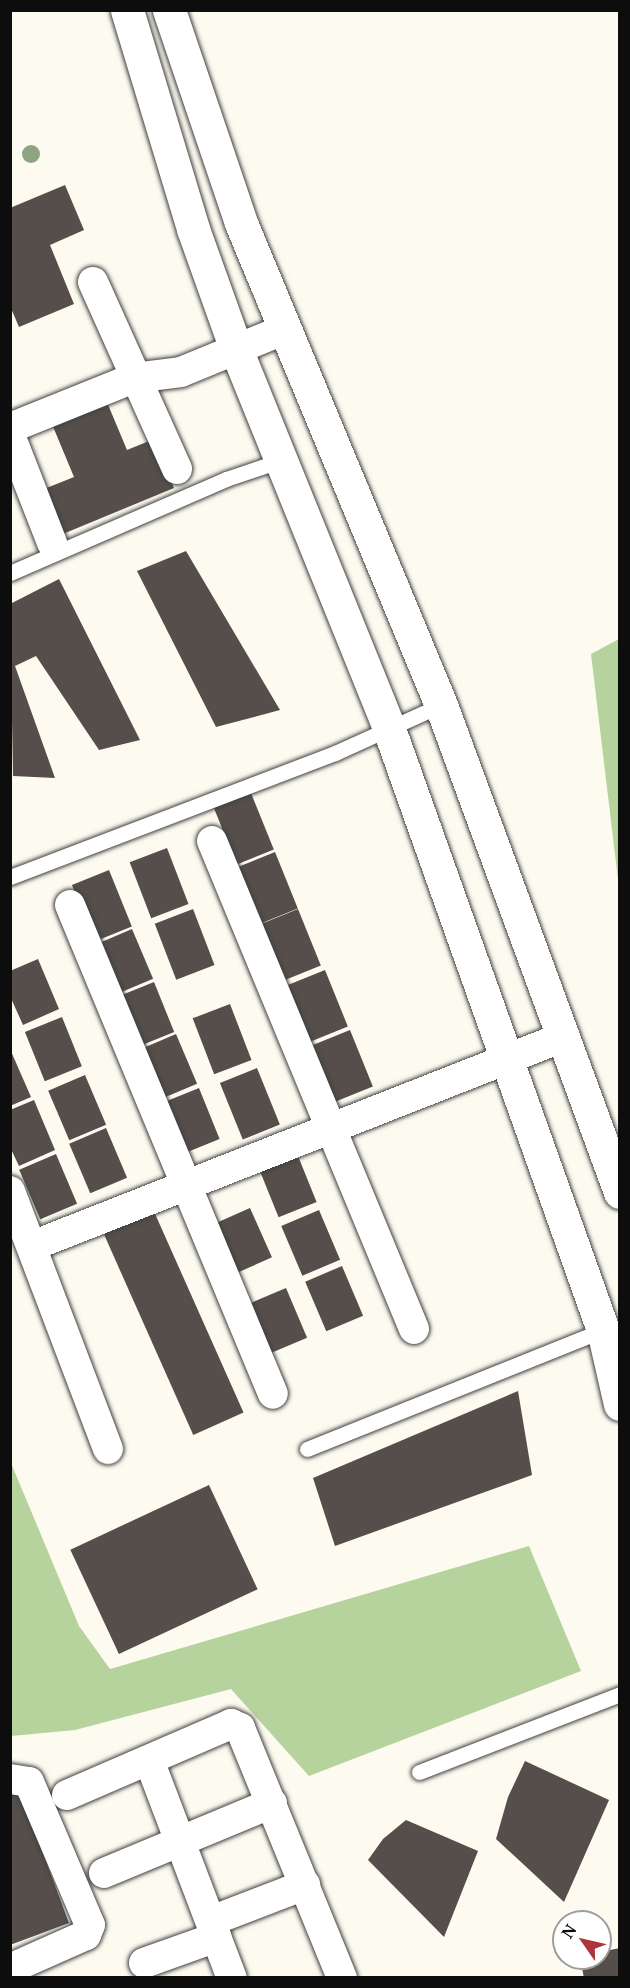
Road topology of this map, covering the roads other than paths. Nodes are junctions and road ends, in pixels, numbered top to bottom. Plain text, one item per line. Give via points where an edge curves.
1 (127, 10) edge
2 (169, 10) edge
3 (93, 282) dead end
4 (286, 329) junction
5 (236, 349) junction
6 (134, 378) junction
7 (10, 428) edge
8 (10, 435) edge
9 (282, 460) junction
10 (177, 469) dead end
11 (52, 543) dead end
12 (10, 573) edge
13 (441, 705) junction
14 (388, 726) junction
15 (212, 841) dead end
16 (10, 877) edge
17 (70, 905) dead end
18 (563, 1037) junction
19 (507, 1059) junction
20 (331, 1129) junction
21 (186, 1186) junction
22 (10, 1191) edge
23 (620, 1192) edge
24 (32, 1246) junction
25 (414, 1329) dead end
26 (603, 1330) junction
27 (616, 1360) edge
28 (273, 1394) dead end
29 (620, 1404) edge
30 (108, 1449) dead end
31 (307, 1449) dead end
32 (620, 1694) edge
33 (149, 1760) junction
34 (419, 1772) dead end
35 (10, 1779) edge
36 (67, 1795) dead end
37 (272, 1803) junction
38 (180, 1840) junction
39 (104, 1873) dead end
40 (305, 1885) junction
41 (214, 1929) junction
42 (144, 1963) dead end
43 (16, 1970) edge
44 (232, 1977) edge
45 (342, 1977) edge

1 - 5 street via 193,229
2 - 4 street via 241,223
3 - 6 street
4 - 5 street
4 - 13 street
5 - 6 street via 181,372
5 - 9 street
6 - 7 street
6 - 10 street
8 - 11 street
9 - 12 lane via 225,479
9 - 14 street
13 - 14 lane
13 - 18 street
14 - 16 lane via 335,753
14 - 19 street
15 - 20 street
17 - 21 street
18 - 19 street
18 - 23 street
19 - 20 street
19 - 26 street
20 - 21 street
20 - 25 street
21 - 24 street
21 - 28 street
22 - 24 street
24 - 30 street
26 - 27 street
26 - 31 lane
27 - 29 street
32 - 34 lane
33 - 36 street
33 - 37 street via 231,1724 245,1735
33 - 38 street
35 - 43 street via 29,1782 90,1925 87,1935
37 - 38 street
37 - 40 street
38 - 39 street
38 - 41 street
40 - 41 street
40 - 45 street
41 - 42 street
41 - 44 street

